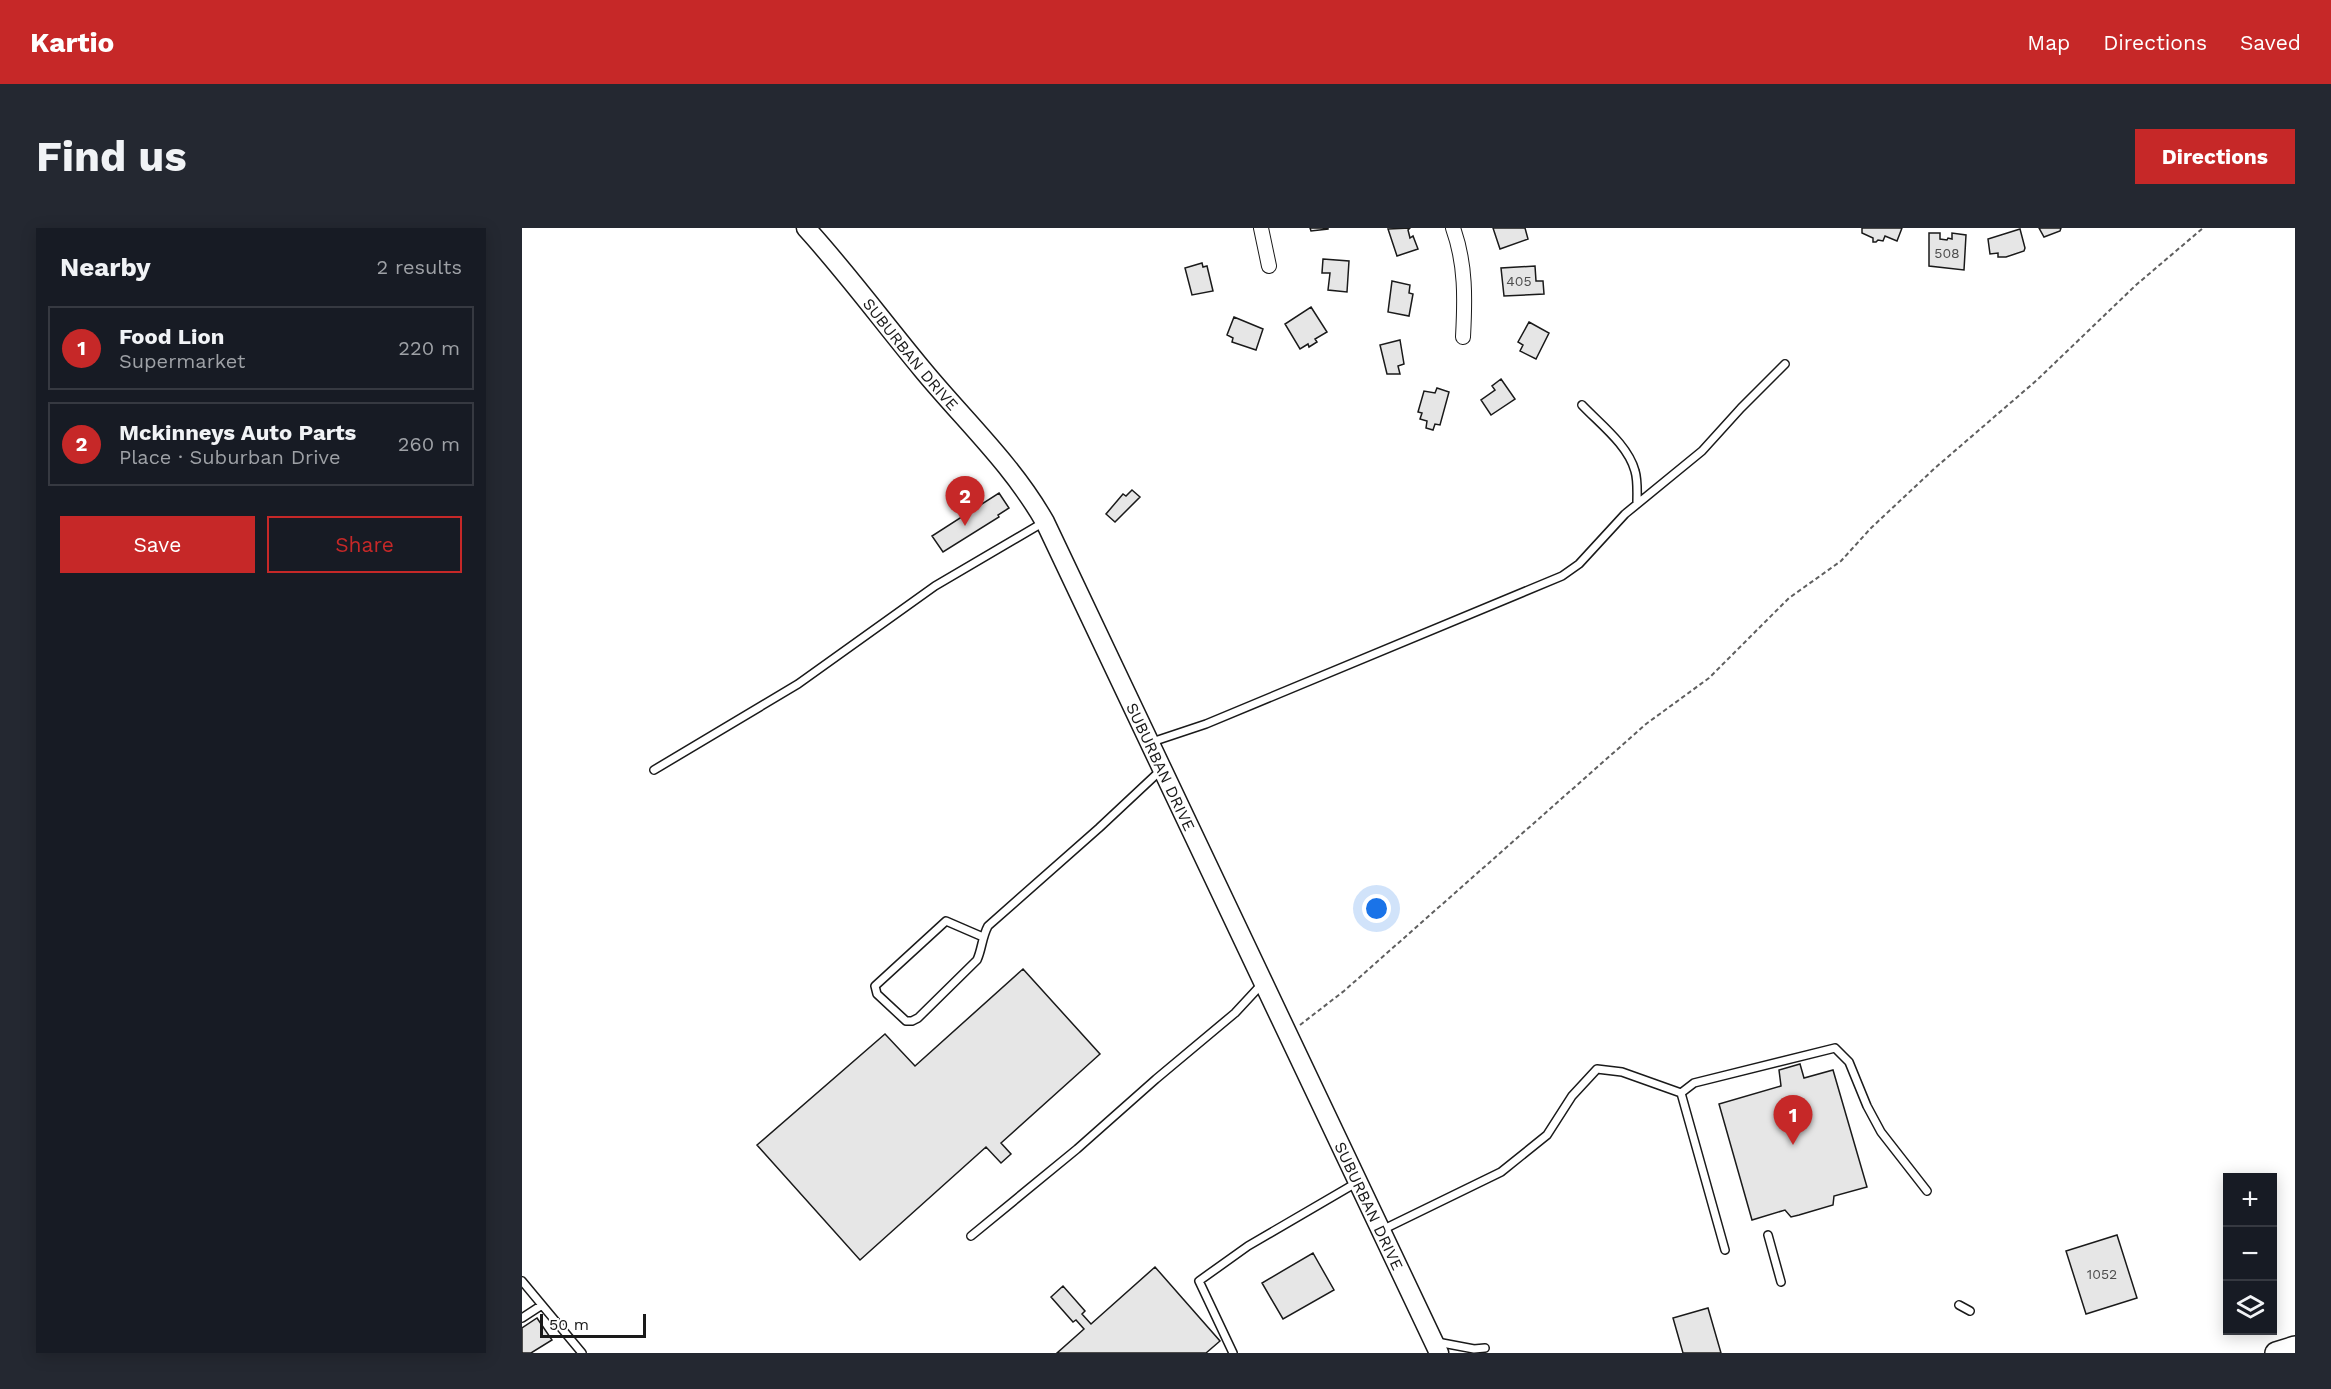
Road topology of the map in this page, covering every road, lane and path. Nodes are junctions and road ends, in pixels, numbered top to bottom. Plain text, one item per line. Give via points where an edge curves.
1 (806, 228) edge
2 (1261, 228) edge
3 (1453, 228) edge
4 (2203, 228) edge
5 (1269, 266) dead end
6 (1463, 337) dead end
7 (1785, 364) dead end
8 (1582, 405) dead end
9 (1638, 504) junction
10 (1045, 522) junction
11 (1149, 743) junction
12 (1162, 769) junction
13 (654, 770) dead end
14 (983, 937) junction
15 (1263, 982) junction
16 (1289, 1034) junction
17 (1681, 1093) junction
18 (1359, 1181) junction
19 (1927, 1191) dead end
20 (1382, 1230) junction
21 (1768, 1235) dead end
22 (971, 1236) dead end
23 (1725, 1250) dead end
24 (522, 1281) edge
25 (1781, 1282) dead end
26 (542, 1305) junction
27 (1959, 1305) dead end
28 (1970, 1311) dead end
29 (522, 1318) edge
30 (1437, 1347) edge
31 (2295, 1347) edge
32 (582, 1353) edge
33 (1233, 1353) edge
34 (1481, 1353) edge
35 (2276, 1353) edge

1 - 10 main road, SUBURBAN DRIVE via 923,371 991,446
2 - 5 street
3 - 6 street via 1465,287
4 - 16 path via 1935,468 1841,561 1790,598 1709,678 1646,724 1344,991
7 - 9 lane via 1702,451
8 - 9 lane via 1632,462
9 - 11 lane via 1562,576 1206,724
10 - 11 main road, SUBURBAN DRIVE
10 - 13 lane via 935,586 798,684
11 - 12 main road, SUBURBAN DRIVE
12 - 14 lane via 988,926
12 - 15 main road, SUBURBAN DRIVE
14 - 14 lane via 946,921 875,986 877,994 906,1021 912,1021 977,960
15 - 16 main road, SUBURBAN DRIVE
15 - 22 lane via 1235,1013
16 - 18 main road, SUBURBAN DRIVE
17 - 19 lane via 1694,1083 1835,1048 1849,1062 1881,1132
17 - 20 lane via 1622,1072 1597,1070 1572,1096 1547,1135 1501,1172
17 - 23 lane
18 - 20 main road, SUBURBAN DRIVE
18 - 33 lane via 1248,1246 1199,1281
20 - 30 main road, SUBURBAN DRIVE
21 - 25 lane
24 - 26 lane
26 - 29 lane
26 - 32 lane
27 - 28 lane
30 - 34 lane via 1485,1348
31 - 35 main road

